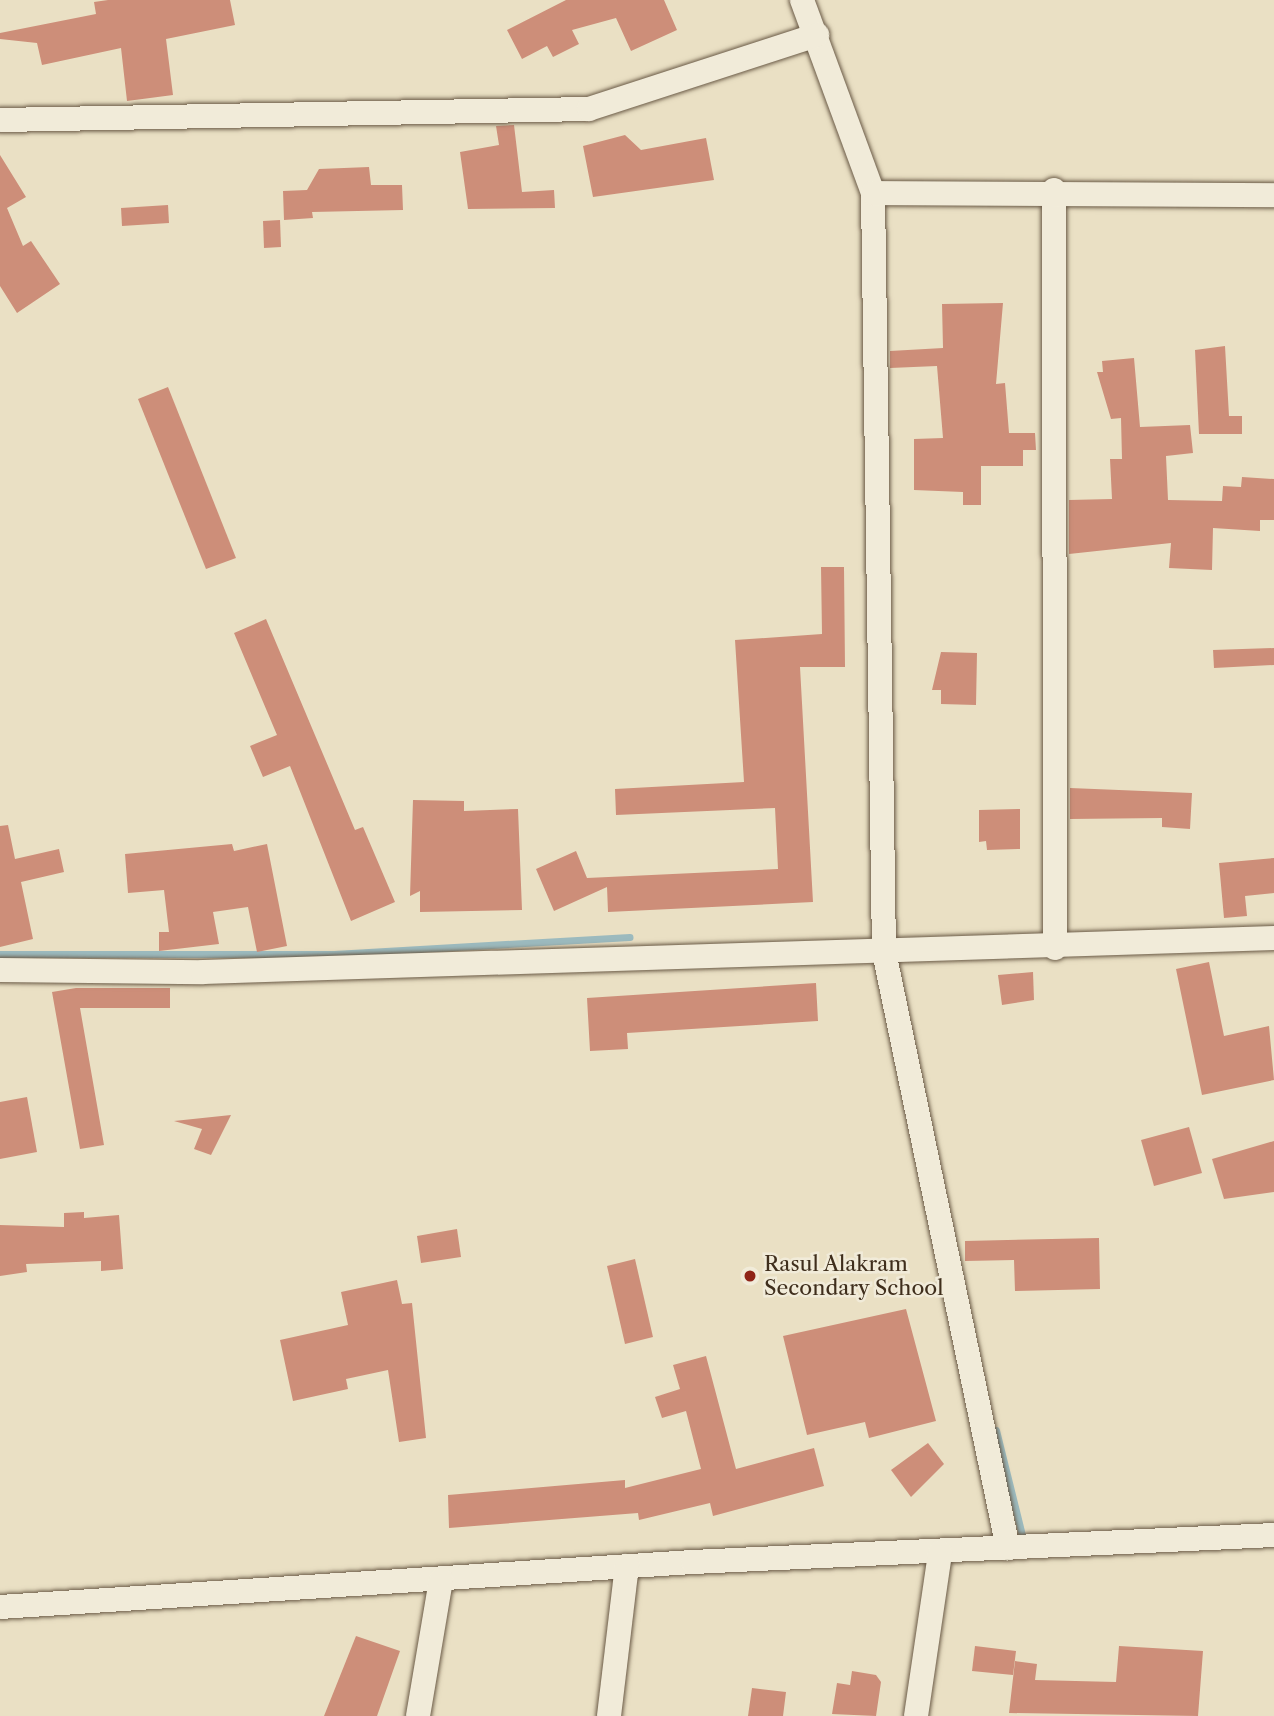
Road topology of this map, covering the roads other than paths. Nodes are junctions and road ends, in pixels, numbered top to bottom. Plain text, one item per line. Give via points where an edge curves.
1 (802, 0) edge
2 (817, 35) junction
3 (0, 120) edge
4 (1055, 190) junction
5 (873, 193) junction
6 (1274, 195) edge
7 (1273, 944) edge
8 (1055, 948) junction
9 (884, 952) junction
10 (0, 970) edge
11 (1274, 1535) edge
12 (1008, 1548) junction
13 (940, 1553) junction
14 (627, 1566) junction
15 (441, 1580) junction
16 (0, 1607) edge
17 (418, 1716) edge
18 (608, 1716) edge
19 (916, 1716) edge

1 - 2 street
2 - 3 street via 589,108
2 - 5 street
4 - 5 street
4 - 6 street
4 - 8 street
5 - 9 street
7 - 8 street
8 - 9 street
9 - 10 street via 203,972
9 - 12 street
11 - 12 street
12 - 13 street
13 - 14 street
13 - 19 street
14 - 15 street
14 - 18 street
15 - 16 street
15 - 17 street

